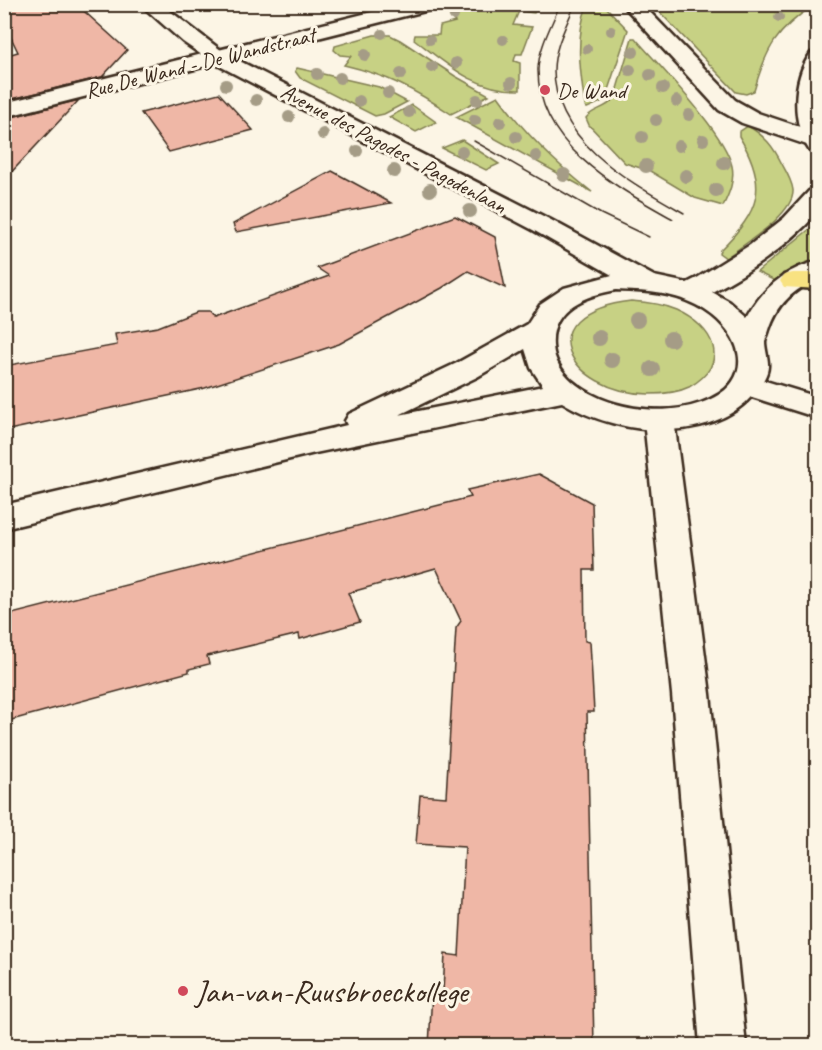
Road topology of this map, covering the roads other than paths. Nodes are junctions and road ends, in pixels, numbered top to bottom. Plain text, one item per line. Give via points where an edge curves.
1 (149, 4) edge
2 (430, 4) edge
3 (631, 4) edge
4 (818, 57) edge
5 (219, 58) junction
6 (4, 110) edge
7 (816, 143) edge
8 (818, 196) edge
9 (818, 269) edge
10 (805, 281) edge
11 (645, 282) junction
12 (691, 292) junction
13 (538, 330) junction
14 (751, 342) junction
15 (746, 385) junction
16 (567, 392) junction
17 (818, 408) edge
18 (659, 420) junction
19 (315, 442) junction
20 (4, 517) edge
21 (723, 1046) edge

1 - 5 street, Avenue des Pagodes - Pagodenlaan
2 - 5 street, Rue De Wand - De Wandstraat
3 - 7 street via 727,105
4 - 7 street via 808,78 806,107
5 - 6 street, Rue De Wand - De Wandstraat
5 - 11 street, Avenue des Pagodes - Pagodenlaan
8 - 12 street via 757,251
9 - 10 street
10 - 14 street via 766,303
11 - 12 street
11 - 13 street via 616,282 573,293 556,303
12 - 14 street via 717,305 738,323
13 - 16 street via 537,342 546,369
13 - 19 street via 468,370
14 - 15 street via 755,359
15 - 17 street
15 - 18 street via 719,408 692,417
16 - 18 street via 625,416
16 - 19 street
18 - 21 street via 692,706
19 - 20 street

